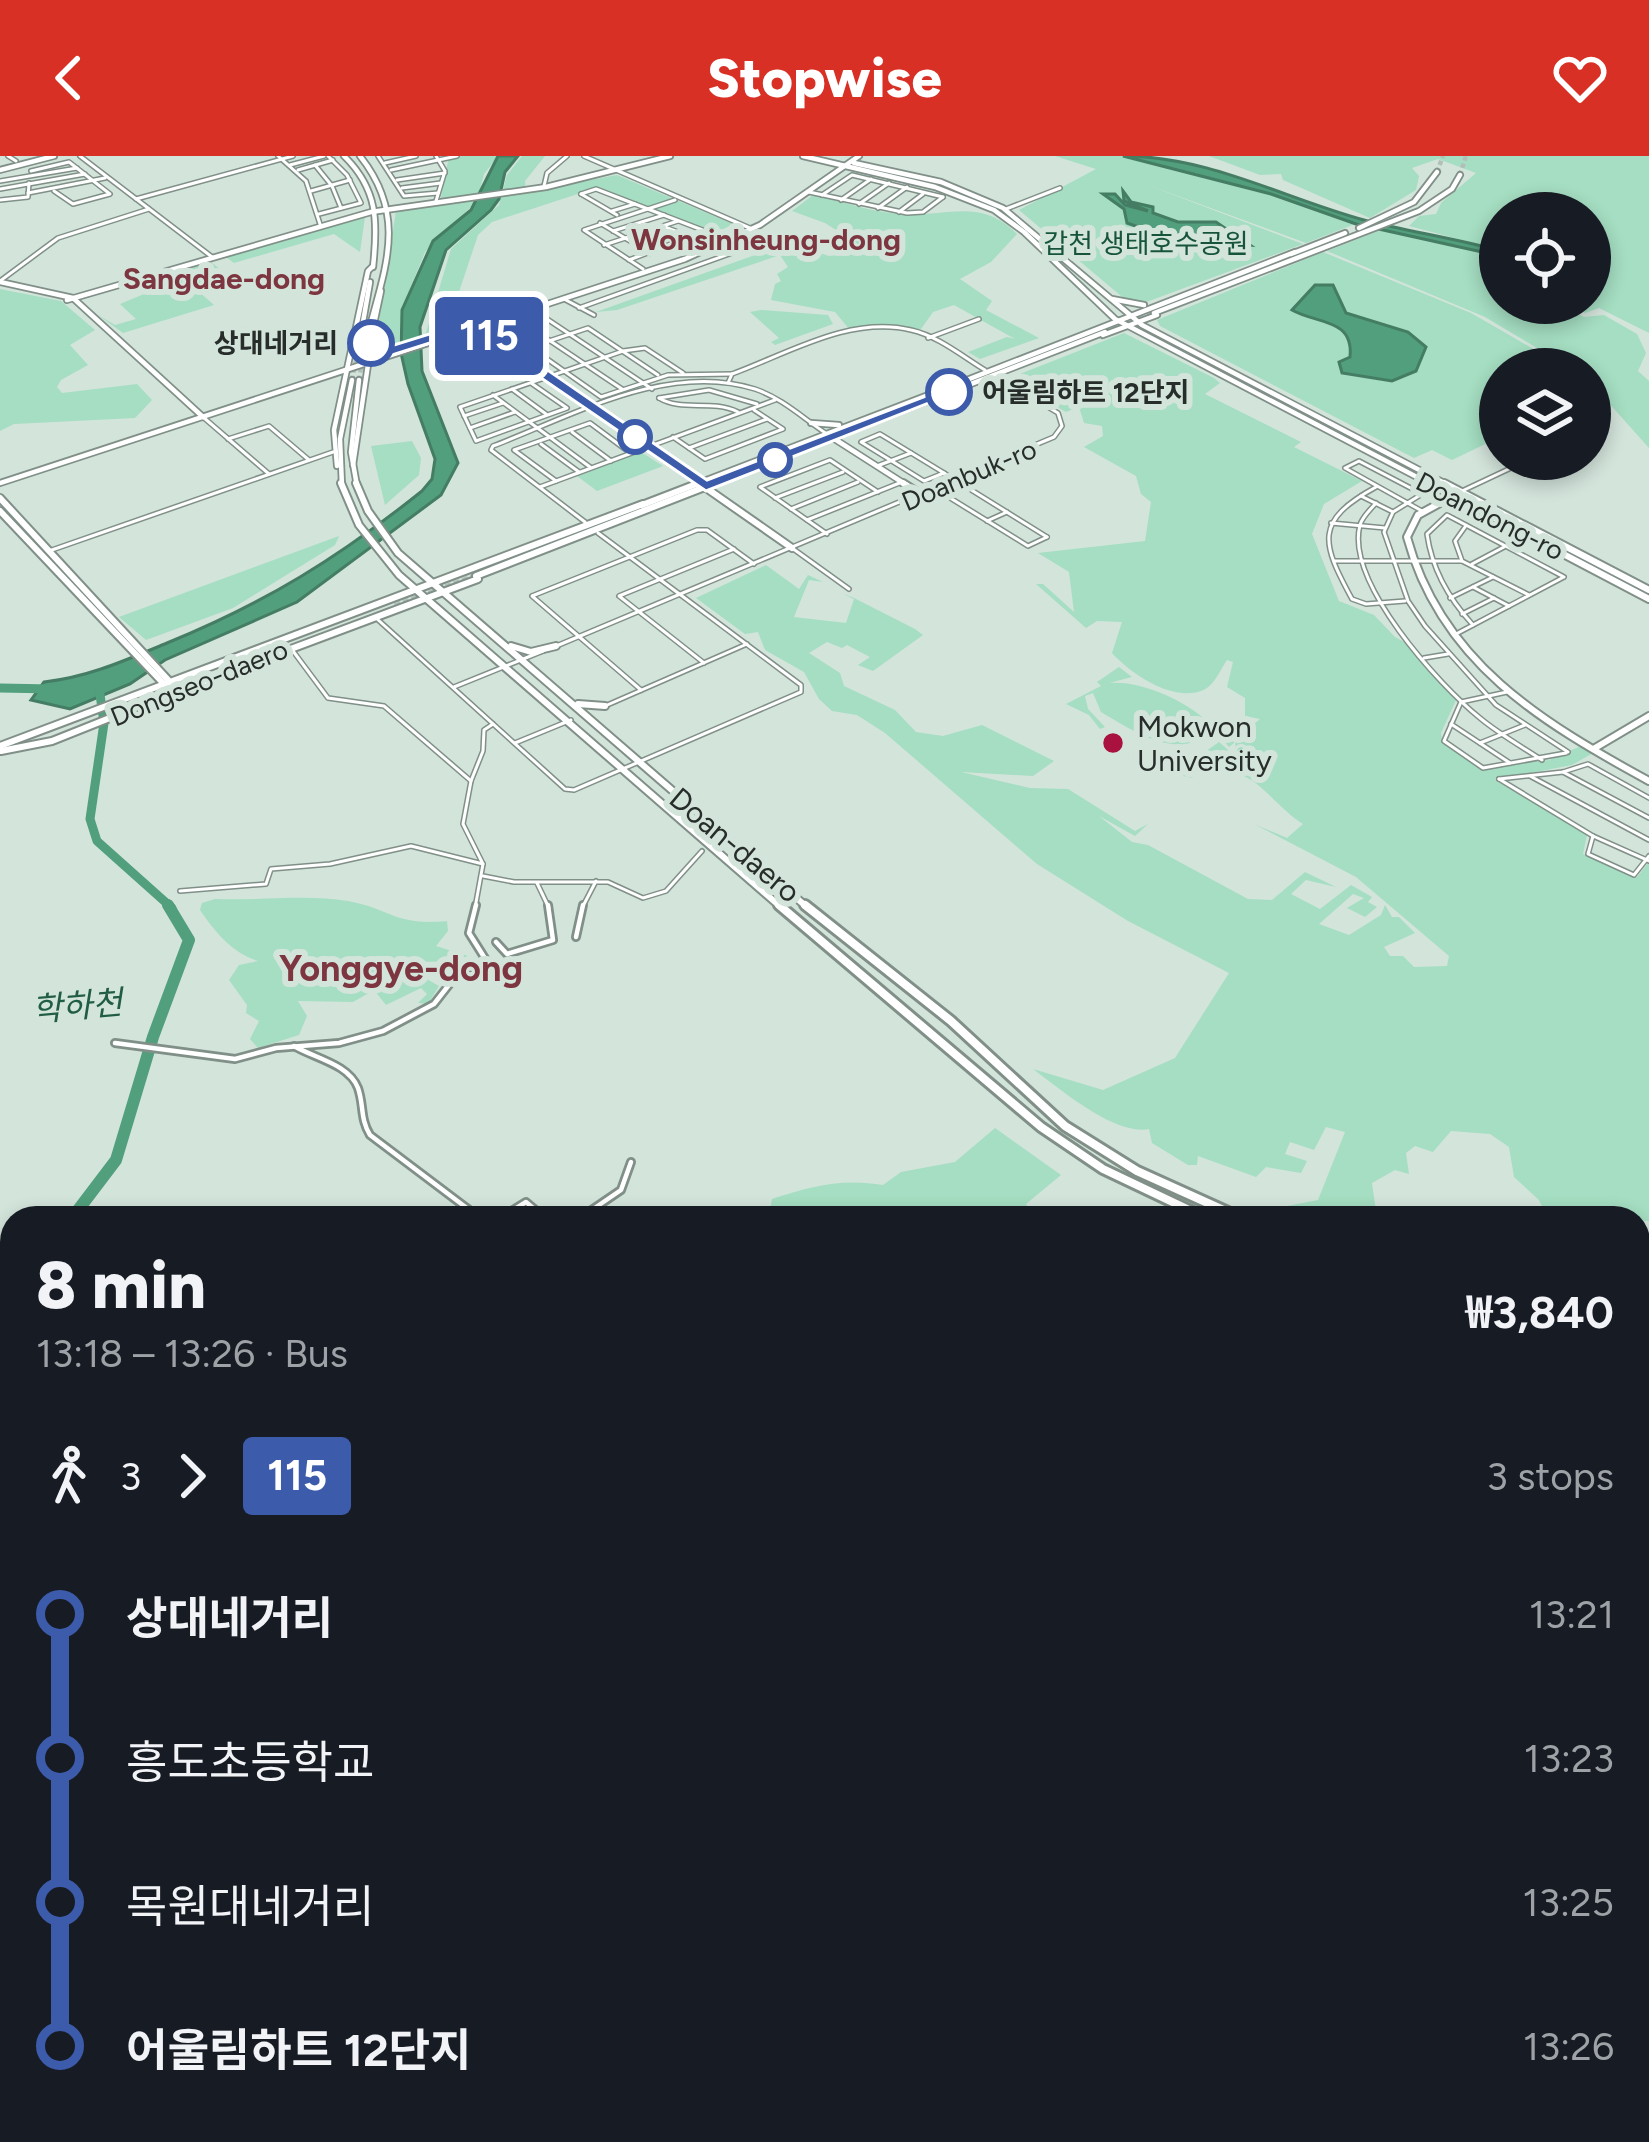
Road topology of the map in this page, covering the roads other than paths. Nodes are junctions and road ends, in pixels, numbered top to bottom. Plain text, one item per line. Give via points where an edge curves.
1 (8, 156) edge
2 (34, 156) edge
3 (54, 156) edge
4 (80, 156) edge
5 (293, 156) edge
6 (344, 156) edge
7 (360, 156) edge
8 (379, 156) edge
9 (416, 156) edge
10 (436, 156) edge
11 (457, 156) edge
12 (567, 156) edge
13 (584, 156) edge
14 (666, 156) edge
15 (803, 156) edge
16 (824, 156) edge
17 (280, 157) edge
18 (328, 158) edge
19 (442, 161) junction
20 (850, 161) edge
21 (19, 163) junction
22 (386, 164) junction
23 (290, 165) junction
24 (315, 165) junction
25 (0, 168) edge
26 (77, 168) junction
27 (296, 170) junction
28 (391, 170) junction
29 (613, 171) junction
30 (1437, 172) tunnel mouth
31 (445, 173) junction
32 (30, 174) junction
33 (85, 174) junction
34 (1460, 175) tunnel mouth
35 (108, 177) junction
36 (871, 179) junction
37 (397, 180) junction
38 (0, 181) edge
39 (93, 181) junction
40 (350, 181) junction
41 (441, 183) junction
42 (889, 183) junction
43 (29, 186) junction
44 (332, 186) junction
45 (544, 186) junction
46 (907, 187) junction
47 (402, 188) junction
48 (1060, 188) dead end
49 (0, 190) edge
50 (53, 191) junction
51 (311, 191) junction
52 (512, 192) junction
53 (809, 192) junction
54 (926, 192) junction
55 (28, 193) junction
56 (438, 193) junction
57 (822, 195) junction
58 (374, 196) junction
59 (469, 198) junction
60 (136, 199) junction
61 (677, 199) junction
62 (0, 200) edge
63 (841, 200) junction
64 (436, 201) junction
65 (635, 204) junction
66 (859, 204) junction
67 (341, 208) junction
68 (391, 208) junction
69 (878, 208) junction
70 (149, 209) junction
71 (648, 209) junction
72 (1006, 209) junction
73 (378, 212) junction
74 (610, 212) junction
75 (899, 212) junction
76 (319, 214) junction
77 (356, 214) junction
78 (664, 215) junction
79 (620, 217) junction
80 (678, 221) junction
81 (600, 223) junction
82 (320, 224) junction
83 (662, 226) junction
84 (750, 228) junction
85 (613, 231) junction
86 (640, 233) junction
87 (691, 237) junction
88 (625, 238) junction
89 (604, 244) junction
90 (754, 245) dead end
91 (665, 247) junction
92 (650, 254) junction
93 (211, 256) junction
94 (629, 260) junction
95 (1265, 263) junction
96 (645, 270) junction
97 (663, 281) junction
98 (0, 282) edge
99 (1108, 297) junction
100 (68, 298) junction
101 (564, 299) junction
102 (1163, 300) junction
103 (579, 308) junction
104 (532, 309) junction
105 (1151, 311) junction
106 (594, 314) dead end
107 (1126, 315) junction
108 (541, 316) junction
109 (979, 319) dead end
110 (1115, 319) junction
111 (522, 322) junction
112 (1138, 322) junction
113 (1126, 325) junction
114 (475, 326) junction
115 (1102, 331) junction
116 (1141, 333) junction
117 (569, 334) junction
118 (928, 338) junction
119 (1172, 340) junction
120 (550, 341) junction
121 (358, 347) junction
122 (531, 347) junction
123 (622, 351) junction
124 (390, 353) junction
125 (604, 358) junction
126 (358, 363) junction
127 (585, 364) junction
128 (985, 370) junction
129 (565, 371) junction
130 (328, 373) junction
131 (683, 373) junction
132 (732, 374) junction
133 (660, 376) junction
134 (996, 376) junction
135 (548, 377) junction
136 (357, 380) junction
137 (641, 382) junction
138 (728, 382) junction
139 (531, 383) junction
140 (957, 386) junction
141 (512, 389) junction
142 (622, 389) junction
143 (652, 389) junction
144 (493, 395) junction
145 (775, 400) junction
146 (503, 403) junction
147 (759, 406) junction
148 (751, 409) junction
149 (595, 410) junction
150 (515, 412) junction
151 (740, 413) junction
152 (200, 414) junction
153 (548, 415) junction
154 (464, 416) junction
155 (767, 419) junction
156 (529, 422) junction
157 (811, 424) junction
158 (856, 425) junction
159 (470, 428) junction
160 (540, 430) junction
161 (570, 430) junction
162 (830, 436) junction
163 (550, 437) junction
164 (673, 437) junction
165 (229, 440) junction
166 (538, 442) junction
167 (648, 447) junction
168 (689, 448) junction
169 (852, 450) junction
170 (333, 452) junction
171 (632, 453) junction
172 (912, 453) junction
173 (309, 460) junction
174 (611, 461) junction
175 (892, 461) junction
176 (877, 466) junction
177 (338, 467) junction
178 (592, 468) junction
179 (846, 470) junction
180 (579, 472) junction
181 (944, 473) junction
182 (268, 474) junction
183 (1485, 480) edge
184 (0, 481) edge
185 (556, 481) junction
186 (862, 481) junction
187 (956, 481) junction
188 (902, 482) junction
189 (703, 485) junction
190 (539, 487) junction
191 (967, 487) junction
192 (1376, 487) junction
193 (1462, 491) junction
194 (878, 492) junction
195 (922, 495) junction
196 (1359, 495) junction
197 (1452, 496) junction
198 (0, 498) edge
199 (776, 498) junction
200 (1406, 502) junction
201 (1376, 503) junction
202 (645, 507) junction
203 (791, 509) junction
204 (0, 511) edge
205 (1423, 511) junction
206 (1007, 512) junction
207 (1393, 512) junction
208 (807, 520) junction
209 (987, 521) junction
210 (585, 522) junction
211 (1328, 522) junction
212 (1357, 525) junction
213 (1467, 526) junction
214 (1385, 528) junction
215 (598, 532) junction
216 (827, 534) junction
217 (1506, 546) junction
218 (42, 548) junction
219 (792, 548) junction
220 (734, 549) junction
221 (630, 557) junction
222 (1334, 561) junction
223 (1363, 561) junction
224 (1392, 561) junction
225 (1413, 561) junction
226 (1434, 561) junction
227 (1462, 561) junction
228 (1472, 563) junction
229 (410, 564) junction
230 (754, 564) junction
231 (398, 570) junction
232 (472, 574) junction
233 (1494, 576) junction
234 (660, 579) junction
235 (433, 583) junction
236 (1473, 586) junction
237 (418, 589) junction
238 (849, 589) dead end
239 (1649, 590) edge
240 (442, 592) junction
241 (680, 595) junction
242 (1529, 595) junction
243 (428, 597) junction
244 (1450, 598) junction
245 (1494, 598) junction
246 (1649, 599) edge
247 (1408, 601) junction
248 (394, 603) junction
249 (1381, 603) junction
250 (459, 606) junction
251 (1509, 606) junction
252 (445, 612) junction
253 (638, 612) junction
254 (1462, 614) junction
255 (376, 618) junction
256 (1473, 625) junction
257 (1456, 634) junction
258 (494, 636) junction
259 (578, 637) junction
260 (747, 644) junction
261 (556, 646) junction
262 (293, 651) junction
263 (1449, 654) junction
264 (1424, 658) junction
265 (522, 660) junction
266 (704, 663) junction
267 (508, 665) junction
268 (207, 667) junction
269 (160, 673) junction
270 (170, 686) junction
271 (453, 688) junction
272 (641, 690) junction
273 (1507, 692) junction
274 (1486, 697) junction
275 (127, 700) junction
276 (568, 700) junction
277 (1461, 702) junction
278 (605, 706) junction
279 (1649, 716) edge
280 (571, 720) junction
281 (493, 724) junction
282 (1451, 724) junction
283 (1525, 725) junction
284 (603, 730) junction
285 (1502, 735) junction
286 (1479, 743) junction
287 (515, 744) junction
288 (0, 748) edge
289 (1593, 749) junction
290 (1542, 760) junction
291 (640, 762) junction
292 (1510, 763) junction
293 (626, 768) junction
294 (1563, 772) junction
295 (1530, 776) junction
296 (471, 781) junction
297 (1649, 781) edge
298 (1649, 798) edge
299 (1649, 818) edge
300 (1593, 836) junction
301 (1649, 840) edge
302 (702, 851) dead end
303 (1648, 859) edge
304 (483, 864) junction
305 (484, 876) junction
306 (596, 881) junction
307 (537, 883) junction
308 (180, 891) dead end
309 (576, 937) dead end
310 (496, 942) dead end
311 (115, 1043) dead end
312 (294, 1046) junction
313 (631, 1162) dead end
314 (464, 1206) edge
315 (605, 1206) edge
316 (1180, 1206) edge
317 (1214, 1206) edge

1 - 21 street
2 - 21 street
3 - 21 street
4 - 35 street
5 - 17 street
6 - 58 street
7 - 68 street
8 - 22 street
9 - 22 street
10 - 19 street
11 - 19 street
12 - 45 street
13 - 29 street
14 - 29 street
15 - 20 street
16 - 20 street
17 - 23 street
17 - 60 street
18 - 23 street
18 - 24 street
18 - 40 street
19 - 28 street
19 - 31 street
20 - 53 street
20 - 72 street, Doandong-ro via 950,185
20 - 84 street
20 - 110 street, Doandong-ro via 994,210
21 - 25 street
21 - 32 street
22 - 28 street
23 - 27 street
24 - 27 street
24 - 44 street
26 - 32 street
26 - 32 street via 69,162
26 - 33 street
27 - 51 street
28 - 37 street
29 - 45 street
29 - 52 street
29 - 61 street
30 - 95 street via 1429,190 1396,214
31 - 37 street
31 - 41 street
32 - 38 street
32 - 43 street
33 - 39 street
33 - 43 street
34 - 105 street via 1430,206
35 - 39 street
35 - 60 street
36 - 42 street
36 - 57 street via 851,175
36 - 63 street
37 - 47 street
39 - 50 street
39 - 50 street via 110,194 73,204
40 - 44 street
40 - 67 street via 361,202
41 - 47 street
41 - 56 street
42 - 46 street
42 - 66 street
43 - 49 street
43 - 55 street
44 - 51 street
44 - 67 street
45 - 52 street
46 - 54 street
46 - 69 street
47 - 56 street via 404,196
48 - 72 street
50 - 55 street
51 - 76 street
52 - 59 street
53 - 57 street
53 - 84 street
54 - 75 street
54 - 75 street via 944,197 923,212
55 - 62 street
56 - 64 street
57 - 63 street
58 - 73 street
58 - 77 street
59 - 64 street
59 - 68 street
60 - 70 street
61 - 71 street
61 - 84 street
63 - 66 street
64 - 68 street
65 - 71 street
65 - 74 street
65 - 74 street via 596,189 581,194
66 - 69 street
67 - 76 street
68 - 73 street
68 - 121 street via 383,272
69 - 75 street
70 - 93 street
70 - 98 street via 58,238
71 - 78 street
71 - 79 street
72 - 99 street, Doandong-ro
73 - 77 street
73 - 121 street
74 - 79 street
76 - 82 street
77 - 82 street
77 - 93 street
78 - 80 street
78 - 85 street
79 - 81 street
80 - 83 street
80 - 87 street via 705,231
81 - 85 street
81 - 89 street via 584,231
82 - 93 street
83 - 86 street
83 - 87 street
84 - 96 street
85 - 88 street
86 - 88 street
86 - 91 street
87 - 91 street
88 - 89 street
88 - 92 street
89 - 94 street
90 - 97 street
91 - 92 street
92 - 94 street
93 - 100 street
94 - 96 street
95 - 102 street
95 - 105 street
96 - 97 street
96 - 101 street
96 - 114 street
97 - 103 street
98 - 100 street
99 - 102 street via 1130,306
99 - 107 street, Doandong-ro
100 - 152 street
101 - 103 street
101 - 104 street
102 - 105 street
103 - 106 street
104 - 108 street
104 - 114 street
105 - 107 street
105 - 112 street
105 - 119 street via 1152,326
107 - 110 street
107 - 112 street, Doandong-ro
108 - 111 street
108 - 117 street
109 - 118 street
110 - 113 street, Doandong-ro
110 - 115 street
111 - 120 street
111 - 122 street via 503,328
112 - 113 street
112 - 119 street, Doandong-ro
113 - 115 street
113 - 116 street, Doandong-ro
114 - 124 street
114 - 135 street
115 - 116 street
115 - 128 street
115 - 134 street
115 - 140 street
116 - 197 street, Doandong-ro
117 - 120 street
117 - 123 street via 588,328
117 - 125 street
118 - 128 street
118 - 132 street via 903,329 866,331
119 - 193 street, Doandong-ro
120 - 122 street
120 - 127 street
121 - 124 street
121 - 126 street
121 - 126 street
121 - 130 street
122 - 129 street
123 - 125 street
123 - 131 street via 645,348
123 - 133 street
124 - 126 street
124 - 136 street
125 - 127 street
125 - 137 street
126 - 130 street
126 - 136 street
126 - 136 street
127 - 129 street
127 - 142 street
128 - 140 street
129 - 135 street
129 - 142 street via 601,397
130 - 136 street
130 - 152 street
131 - 132 street
131 - 133 street
132 - 138 street
133 - 137 street
134 - 140 street
134 - 187 street, Doanbuk-ro via 1048,405 1062,426 1041,446
135 - 139 street
135 - 149 street
136 - 170 street
136 - 177 street, Doan-daero
136 - 229 street, Doan-daero via 352,466 371,516
137 - 142 street
137 - 143 street
138 - 143 street
138 - 145 street
139 - 141 street
139 - 153 street via 567,408
140 - 158 street
141 - 144 street
141 - 153 street
143 - 149 street
144 - 146 street
144 - 154 street via 460,407
145 - 147 street
145 - 157 street
146 - 150 street
146 - 154 street
147 - 148 street
147 - 151 street via 714,391 659,398 674,407 720,404
148 - 151 street
148 - 155 street
149 - 160 street
149 - 167 street
150 - 156 street
150 - 159 street
151 - 164 street
152 - 165 street
152 - 184 street
153 - 156 street
154 - 159 street
155 - 168 street
155 - 168 street via 783,429 705,459
156 - 159 street via 476,441
156 - 160 street
157 - 158 street
157 - 162 street
158 - 162 street
158 - 169 street via 845,439
160 - 163 street
160 - 190 street via 491,450
161 - 163 street
161 - 171 street via 590,423
161 - 174 street
162 - 169 street
162 - 189 street
163 - 166 street
163 - 178 street
164 - 167 street
164 - 168 street
165 - 173 street via 269,426
165 - 182 street
166 - 180 street
166 - 185 street via 514,450
167 - 171 street
167 - 189 street
169 - 176 street
170 - 173 street
170 - 177 street
171 - 174 street
172 - 175 street
172 - 175 street via 880,434 861,442
172 - 181 street
173 - 182 street
174 - 178 street
175 - 176 street
175 - 181 street via 924,481
176 - 188 street
177 - 231 street, Doan-daero via 359,525
178 - 180 street
179 - 186 street
179 - 199 street
179 - 199 street via 830,460 760,487
180 - 185 street
181 - 187 street
182 - 218 street
183 - 193 street, Doandong-ro
185 - 190 street
186 - 194 street
186 - 203 street
187 - 191 street
187 - 195 street, Doanbuk-ro
188 - 194 street
188 - 195 street
189 - 202 street
189 - 219 street
190 - 210 street
191 - 206 street
191 - 209 street via 947,496
192 - 196 street
192 - 200 street
192 - 200 street via 1346,468 1359,461 1422,494
193 - 197 street
193 - 239 street, Doandong-ro
194 - 208 street
195 - 216 street, Doanbuk-ro
196 - 201 street
196 - 211 street
197 - 205 street
197 - 246 street, Doandong-ro
198 - 218 street
199 - 203 street
200 - 205 street
200 - 207 street
201 - 207 street
201 - 212 street
202 - 210 street
202 - 215 street
202 - 232 street
203 - 208 street
204 - 218 street
205 - 225 street via 1408,531
206 - 209 street
206 - 209 street via 1047,537 1028,546
207 - 214 street
208 - 216 street
210 - 232 street
211 - 212 street
211 - 222 street
212 - 214 street
212 - 223 street
213 - 217 street
213 - 226 street via 1447,515 1427,534
213 - 227 street via 1455,541
214 - 224 street
215 - 221 street
215 - 232 street
216 - 219 street, Doanbuk-ro
217 - 228 street
217 - 242 street via 1564,577
218 - 269 street
218 - 269 street via 129,650
219 - 230 street, Doanbuk-ro
219 - 238 street
220 - 221 street via 697,530
220 - 230 street
220 - 234 street
221 - 234 street
221 - 259 street via 532,596
222 - 223 street
222 - 249 street via 1352,599
223 - 224 street
223 - 249 street
224 - 225 street
224 - 247 street
225 - 226 street
225 - 257 street
226 - 227 street
226 - 244 street
227 - 228 street
228 - 233 street
229 - 232 street
229 - 235 street, Doan-daero
230 - 241 street, Doanbuk-ro
231 - 237 street, Doan-daero
231 - 248 street via 403,585
232 - 235 street
232 - 240 street
232 - 250 street via 454,592
233 - 236 street
233 - 242 street
234 - 241 street
234 - 253 street via 620,595
235 - 237 street
235 - 240 street, Doan-daero
236 - 244 street
236 - 245 street
237 - 243 street, Doan-daero
237 - 248 street
240 - 243 street
240 - 250 street, Doan-daero
241 - 253 street, Doanbuk-ro
241 - 260 street
242 - 251 street
243 - 248 street
243 - 252 street, Doan-daero
244 - 254 street
245 - 251 street
245 - 254 street
247 - 249 street
247 - 263 street
248 - 252 street
248 - 255 street
248 - 268 street
248 - 270 street, Dongseo-daero
249 - 264 street
250 - 258 street, Doan-daero
251 - 256 street
252 - 267 street, Doan-daero
253 - 259 street, Doanbuk-ro
253 - 266 street
254 - 256 street
255 - 262 street
255 - 271 street
256 - 257 street
257 - 273 street
258 - 261 street via 524,651
258 - 265 street, Doan-daero
259 - 261 street, Doanbuk-ro
259 - 272 street
260 - 266 street
260 - 291 street via 801,692
261 - 265 street, Doanbuk-ro
262 - 270 street
262 - 296 street via 328,698 384,706
263 - 264 street
263 - 274 street
264 - 277 street
265 - 267 street, Doanbuk-ro
265 - 276 street, Doan-daero
266 - 272 street
267 - 271 street, Doanbuk-ro
267 - 280 street, Doan-daero
268 - 269 street
268 - 270 street
269 - 270 street
269 - 275 street
270 - 275 street, Dongseo-daero
270 - 288 street, Dongseo-daero via 148,703 52,741
271 - 281 street
272 - 278 street
273 - 274 street
273 - 289 street
274 - 277 street
274 - 283 street
275 - 288 street, Dongseo-daero
276 - 278 street
276 - 284 street, Doan-daero
277 - 282 street
277 - 285 street
278 - 284 street via 596,715
279 - 289 street
280 - 287 street
280 - 293 street, Doan-daero
281 - 287 street
281 - 296 street via 484,730
282 - 286 street
282 - 292 street via 1444,741 1454,749 1483,768
283 - 285 street
283 - 290 street via 1568,752
284 - 291 street, Doan-daero
285 - 286 street
285 - 290 street
286 - 292 street
287 - 293 street via 565,789
289 - 297 street
290 - 292 street
291 - 293 street
291 - 317 street, Doan-daero via 1065,1126 1137,1172
293 - 316 street, Doan-daero via 1041,1127
294 - 295 street
294 - 298 street via 1588,764
294 - 299 street
295 - 300 street via 1499,779
295 - 301 street
296 - 304 street via 463,824
300 - 303 street
300 - 303 street via 1588,854 1634,875
302 - 306 street via 652,897
304 - 305 street
304 - 308 street via 411,846 272,869 266,884
305 - 307 street
305 - 312 street via 469,933 491,968 452,981 434,1004 383,1031
306 - 307 street
306 - 309 street
307 - 310 street via 553,940 507,954
311 - 312 street via 235,1058
312 - 314 street via 348,1073 370,1135
313 - 315 street via 626,1184

